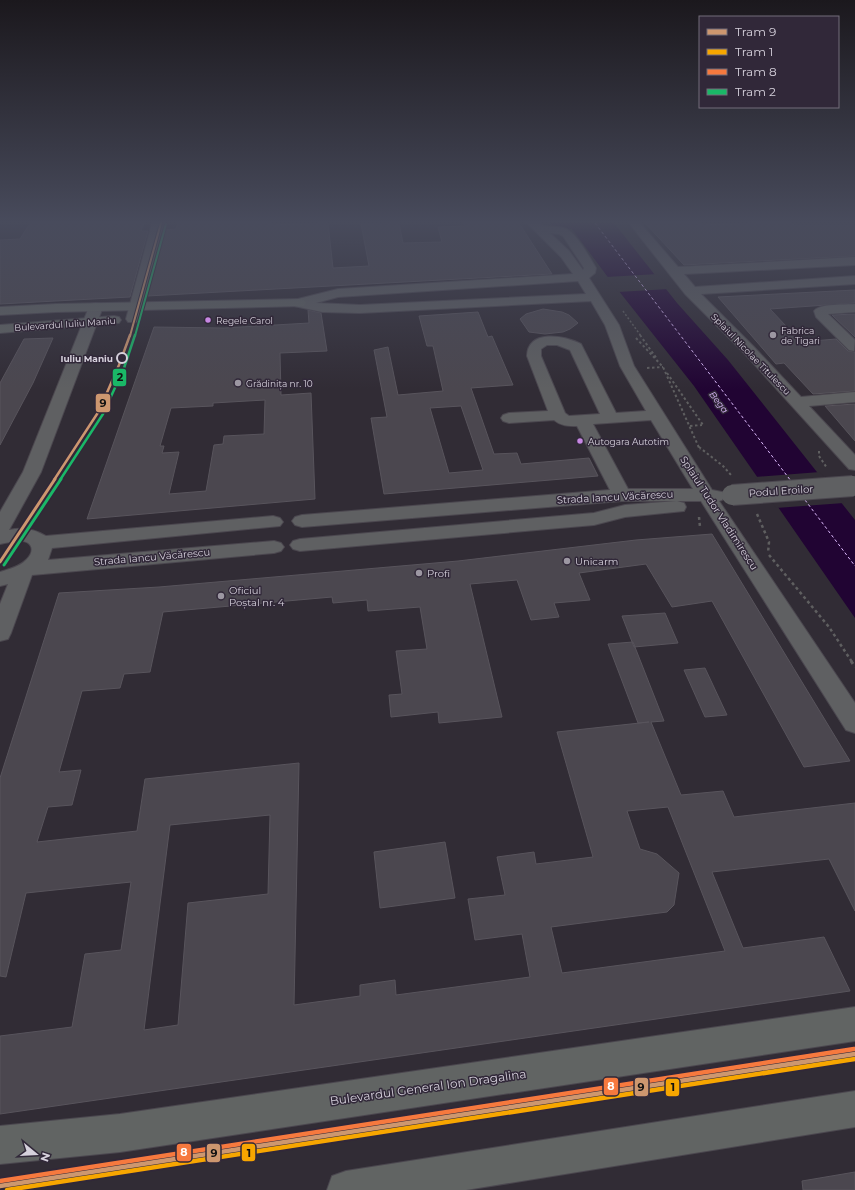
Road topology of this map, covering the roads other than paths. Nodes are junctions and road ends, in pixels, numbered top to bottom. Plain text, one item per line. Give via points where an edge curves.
1 (144, 279) edge
2 (559, 279) edge
3 (583, 279) edge
4 (680, 279) edge
5 (855, 280) edge
6 (690, 290) junction
7 (595, 297) junction
8 (299, 303) junction
9 (96, 307) junction
10 (855, 308) edge
11 (0, 311) edge
12 (135, 312) junction
13 (90, 322) junction
14 (0, 329) edge
15 (854, 347) dead end
16 (855, 397) edge
17 (797, 402) junction
18 (558, 415) junction
19 (656, 415) junction
20 (509, 418) dead end
21 (610, 418) junction
22 (583, 421) junction
23 (855, 465) edge
24 (854, 486) edge
25 (622, 495) junction
26 (708, 496) junction
27 (302, 521) junction
28 (273, 522) junction
29 (0, 529) edge
30 (0, 538) edge
31 (42, 543) junction
32 (300, 545) junction
33 (274, 547) junction
34 (27, 570) junction
35 (0, 579) edge
36 (0, 633) edge
37 (855, 723) edge
38 (855, 1024) edge
39 (855, 1109) edge
40 (0, 1145) edge
41 (346, 1190) edge

1 - 12 street
2 - 8 street, Bulevardul Iuliu Maniu via 338,293
3 - 7 street, Splaiul Tudor Vladimirescu
4 - 6 street, Splaiul Nicolae Titulescu
5 - 6 street
6 - 17 street, Splaiul Nicolae Titulescu
7 - 8 street, Bulevardul Iuliu Maniu via 360,309 322,308
7 - 19 street, Splaiul Tudor Vladimirescu via 612,325 627,366
8 - 12 main road, Bulevardul Iuliu Maniu via 210,312
9 - 11 main road, Bulevardul Iuliu Maniu
9 - 12 main road, Bulevardul Iuliu Maniu
9 - 13 street
10 - 15 street via 821,312
12 - 13 main road, Bulevardul Iuliu Maniu
13 - 14 main road, Bulevardul Iuliu Maniu
13 - 29 street via 32,472
16 - 17 street
17 - 23 street, Splaiul Nicolae Titulescu
18 - 20 street
18 - 21 street via 533,353 536,346 545,341 563,342 576,347
18 - 22 street via 564,421
19 - 21 street
19 - 26 street, Splaiul Tudor Vladimirescu
21 - 22 street
22 - 25 street
24 - 26 street, Podul Eroilor, bridge via 733,487
25 - 26 street, Strada Iancu Văcărescu
25 - 27 street, Strada Iancu Văcărescu
26 - 32 street, Strada Iancu Văcărescu via 685,506 625,511 594,519
26 - 37 street, Splaiul Tudor Vladimirescu
27 - 28 street via 288,518
27 - 32 street via 311,529 307,540
28 - 31 street
28 - 33 street via 263,532 267,543
30 - 31 street via 25,535 32,536
31 - 34 street via 42,555
32 - 33 street
33 - 34 street, Strada Iancu Văcărescu
34 - 35 street, Strada Iancu Văcărescu
34 - 36 street
38 - 40 main road, Bulevardul General Ion Dragalina via 120,1133
39 - 41 main road

